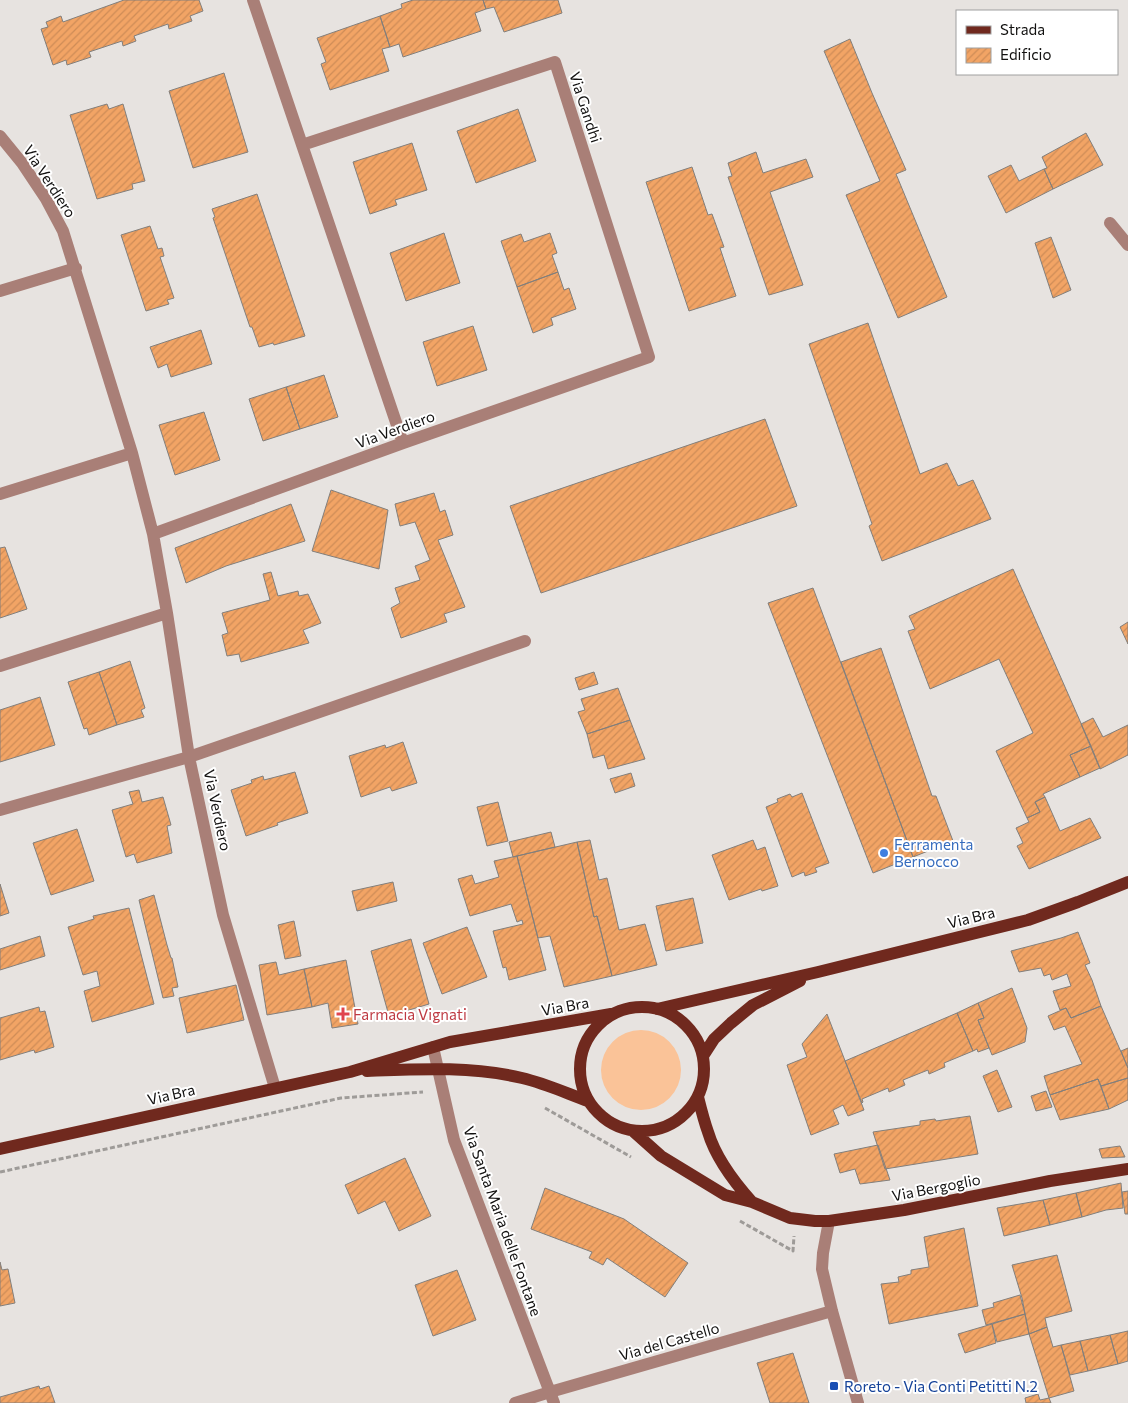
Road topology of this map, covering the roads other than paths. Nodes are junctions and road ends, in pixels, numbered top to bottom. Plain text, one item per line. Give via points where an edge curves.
1 (253, 0) edge
2 (0, 136) edge
3 (302, 145) junction
4 (1110, 223) dead end
5 (1128, 244) edge
6 (76, 268) junction
7 (0, 291) edge
8 (649, 357) joint
9 (403, 443) junction
10 (132, 453) junction
11 (0, 494) edge
12 (153, 534) junction
13 (167, 613) junction
14 (525, 641) dead end
15 (0, 666) edge
16 (189, 757) junction
17 (0, 810) edge
18 (1128, 882) edge
19 (818, 972) junction
20 (657, 1009) junction
21 (611, 1014) junction
22 (433, 1047) junction
23 (703, 1056) junction
24 (437, 1069) junction
25 (350, 1072) junction
26 (275, 1088) junction
27 (698, 1098) junction
28 (588, 1101) junction
29 (633, 1131) junction
30 (0, 1149) edge
31 (1128, 1169) edge
32 (752, 1202) junction
33 (829, 1221) junction
34 (832, 1311) junction
35 (552, 1397) edge
36 (515, 1403) edge
37 (858, 1403) edge

1 - 3 street
2 - 6 street, Via Verdiero via 46,199 63,231
3 - 8 street, Via Gandhi via 555,62
3 - 9 street
4 - 5 street
6 - 7 street
6 - 10 street, Via Verdiero
8 - 9 street, Via Verdiero
9 - 12 street, Via Verdiero
10 - 11 street
10 - 12 street, Via Verdiero
12 - 13 street, Via Verdiero
13 - 15 street
13 - 16 street, Via Verdiero
14 - 16 street
16 - 17 street
16 - 26 street, Via Verdiero via 224,915
18 - 19 main road, Via Bra via 1028,920
19 - 20 main road, Via Bra
19 - 23 main road, Via Bra via 753,1005 714,1040
20 - 21 main road, Via Bra via 641,1007
20 - 23 main road, Via Bra via 673,1015 686,1026 697,1039
21 - 22 main road, Via Bra
21 - 28 main road, Via Bra via 596,1027 585,1044 579,1063 580,1082
22 - 24 street, Via Santa Maria delle Fontane
22 - 25 main road, Via Bra
23 - 27 main road, Via Bra via 704,1077
24 - 25 main road, Via Bra
24 - 28 main road, Via Bra via 476,1070 522,1078
24 - 35 street, Via Santa Maria delle Fontane via 454,1140
25 - 26 main road, Via Bra
26 - 30 main road, Via Bra
27 - 29 main road, Via Bra via 671,1125 653,1131
27 - 32 main road, Via Bergoglio via 708,1134 723,1165
28 - 29 main road, Via Bra via 615,1126
29 - 32 main road, Via Bergoglio via 662,1156 725,1195
31 - 33 main road, Via Bergoglio
32 - 33 main road, Via Bergoglio via 796,1218
33 - 34 street via 822,1269
34 - 35 street, Via del Castello
34 - 37 street
35 - 36 street, Via del Castello

